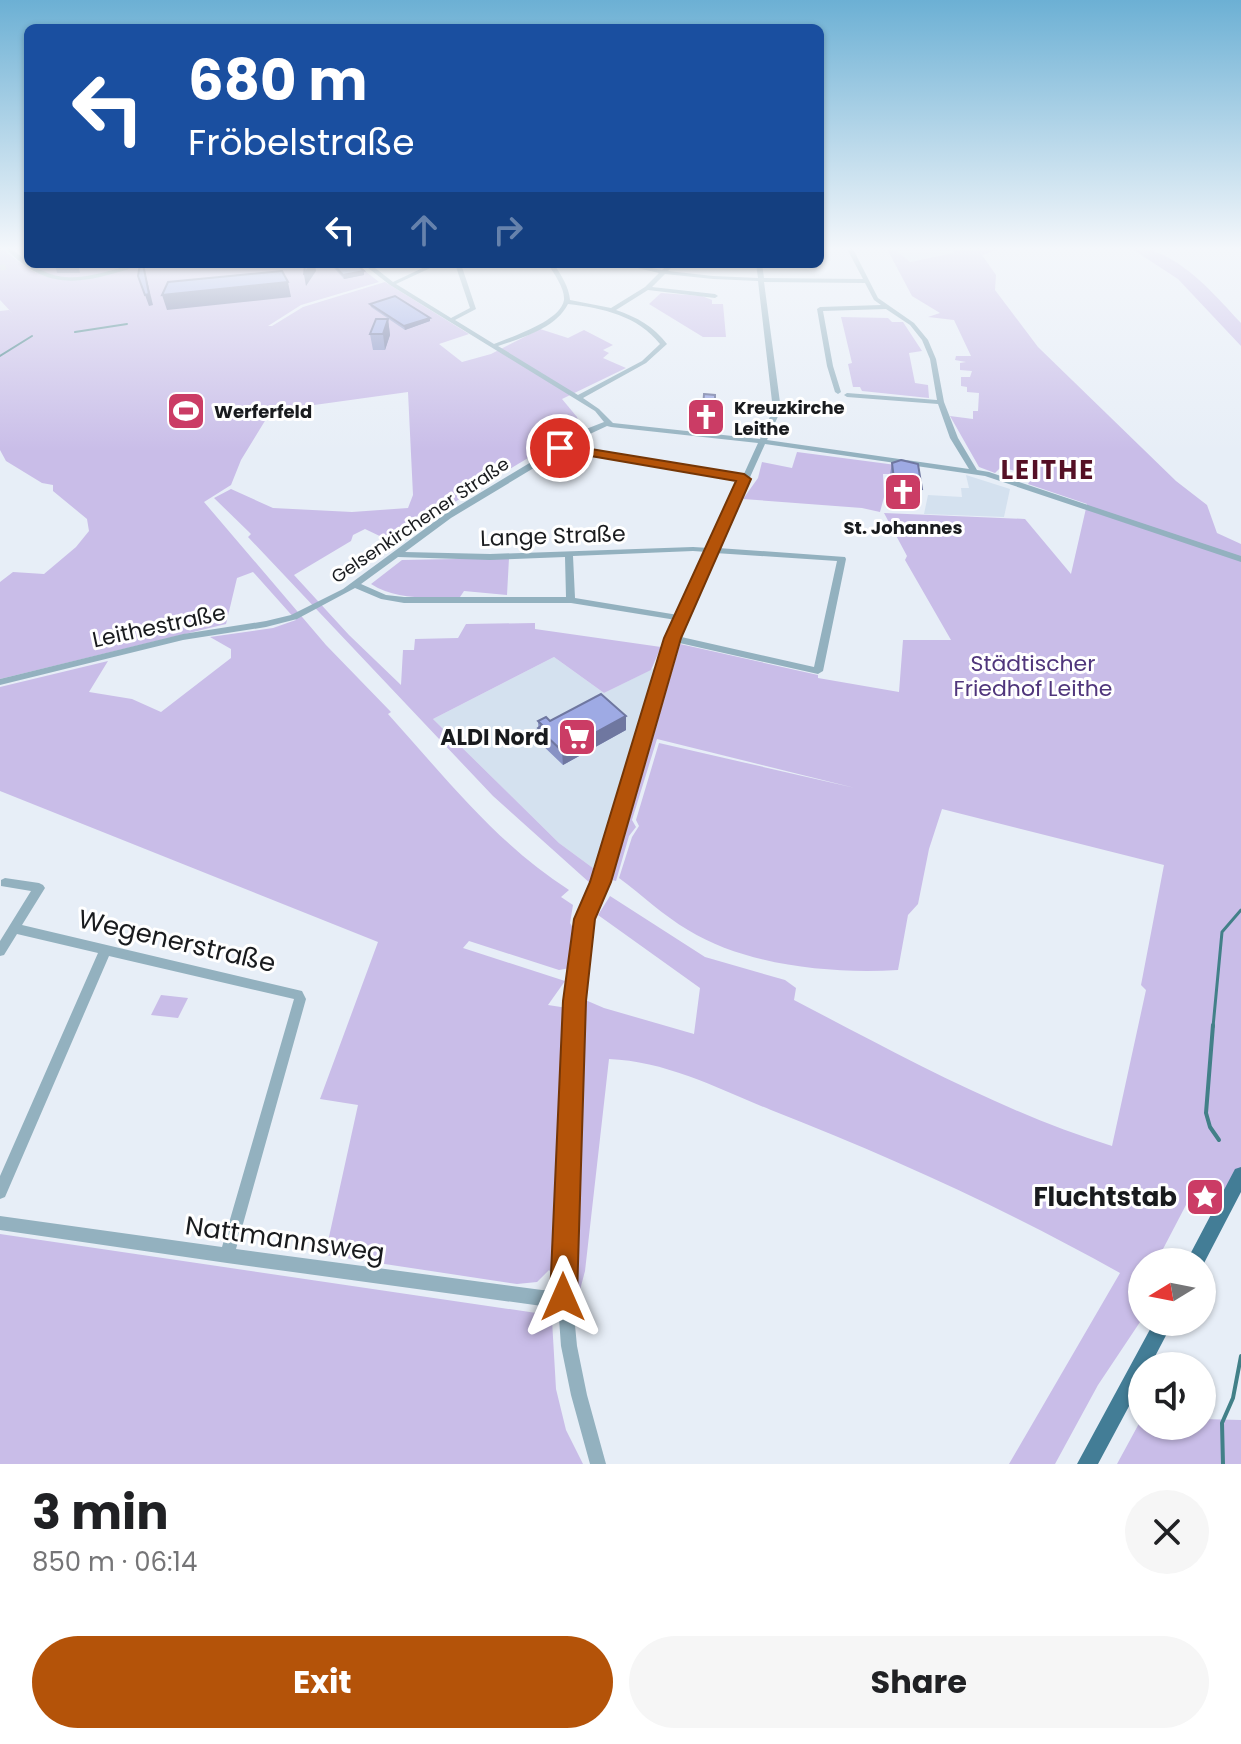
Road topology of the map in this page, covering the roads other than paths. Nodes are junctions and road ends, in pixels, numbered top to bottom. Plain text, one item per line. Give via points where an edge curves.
1 (443, 315) edge
2 (460, 315) edge
3 (554, 315) edge
4 (622, 315) edge
5 (765, 315) edge
6 (821, 315) edge
7 (899, 315) edge
8 (451, 320) junction
9 (493, 346) junction
10 (577, 399) junction
11 (941, 402) junction
12 (590, 408) junction
13 (611, 425) junction
14 (600, 426) junction
15 (761, 441) junction
16 (560, 448) junction
17 (974, 471) junction
18 (744, 479) junction
19 (710, 552) junction
20 (397, 554) junction
21 (569, 554) junction
22 (1241, 559) edge
23 (355, 585) junction
24 (571, 600) junction
25 (325, 602) joint
26 (681, 618) junction
27 (672, 638) junction
28 (0, 682) edge
29 (5, 883) dead end
30 (14, 928) junction
31 (106, 949) junction
32 (0, 951) edge
33 (1239, 1178) edge
34 (0, 1192) edge
35 (0, 1223) edge
36 (1202, 1248) edge
37 (227, 1256) junction
38 (563, 1297) junction
39 (1156, 1336) edge
40 (598, 1464) edge
41 (1087, 1464) edge

1 - 8 street
2 - 8 street
3 - 9 street
4 - 10 street via 664,344 636,367
5 - 15 street via 777,410
6 - 11 street via 830,367 842,394
7 - 11 street via 925,340
8 - 9 street
9 - 10 street
10 - 12 street
11 - 17 street
12 - 13 street
12 - 14 street
13 - 14 street, Gelsenkirchener Straße
13 - 15 street, Gelsenkirchener Straße
14 - 16 street, Gelsenkirchener Straße
15 - 17 street, Gelsenkirchener Straße
15 - 18 street
16 - 18 street
16 - 20 street, Gelsenkirchener Straße via 448,516
17 - 22 street, Gelsenkirchener Straße
18 - 19 street
19 - 21 street, Lange Straße
19 - 26 street
19 - 27 street, Lange Straße via 842,559 818,671
20 - 21 street, Lange Straße
20 - 23 street, Gelsenkirchener Straße
21 - 24 street
23 - 24 street via 404,600
23 - 25 street, Gelsenkirchener Straße
24 - 26 street
25 - 28 street, Leithestraße via 274,623 183,637
26 - 27 street
27 - 38 street via 601,882 585,919 575,1001
29 - 30 street via 39,888
30 - 31 street, Wegenerstraße
30 - 32 street
31 - 34 street
31 - 37 street, Wegenerstraße via 300,999
33 - 36 main road
35 - 37 street, Nattmannsweg
37 - 38 street, Nattmannsweg
38 - 40 street via 579,1395
39 - 41 main road

